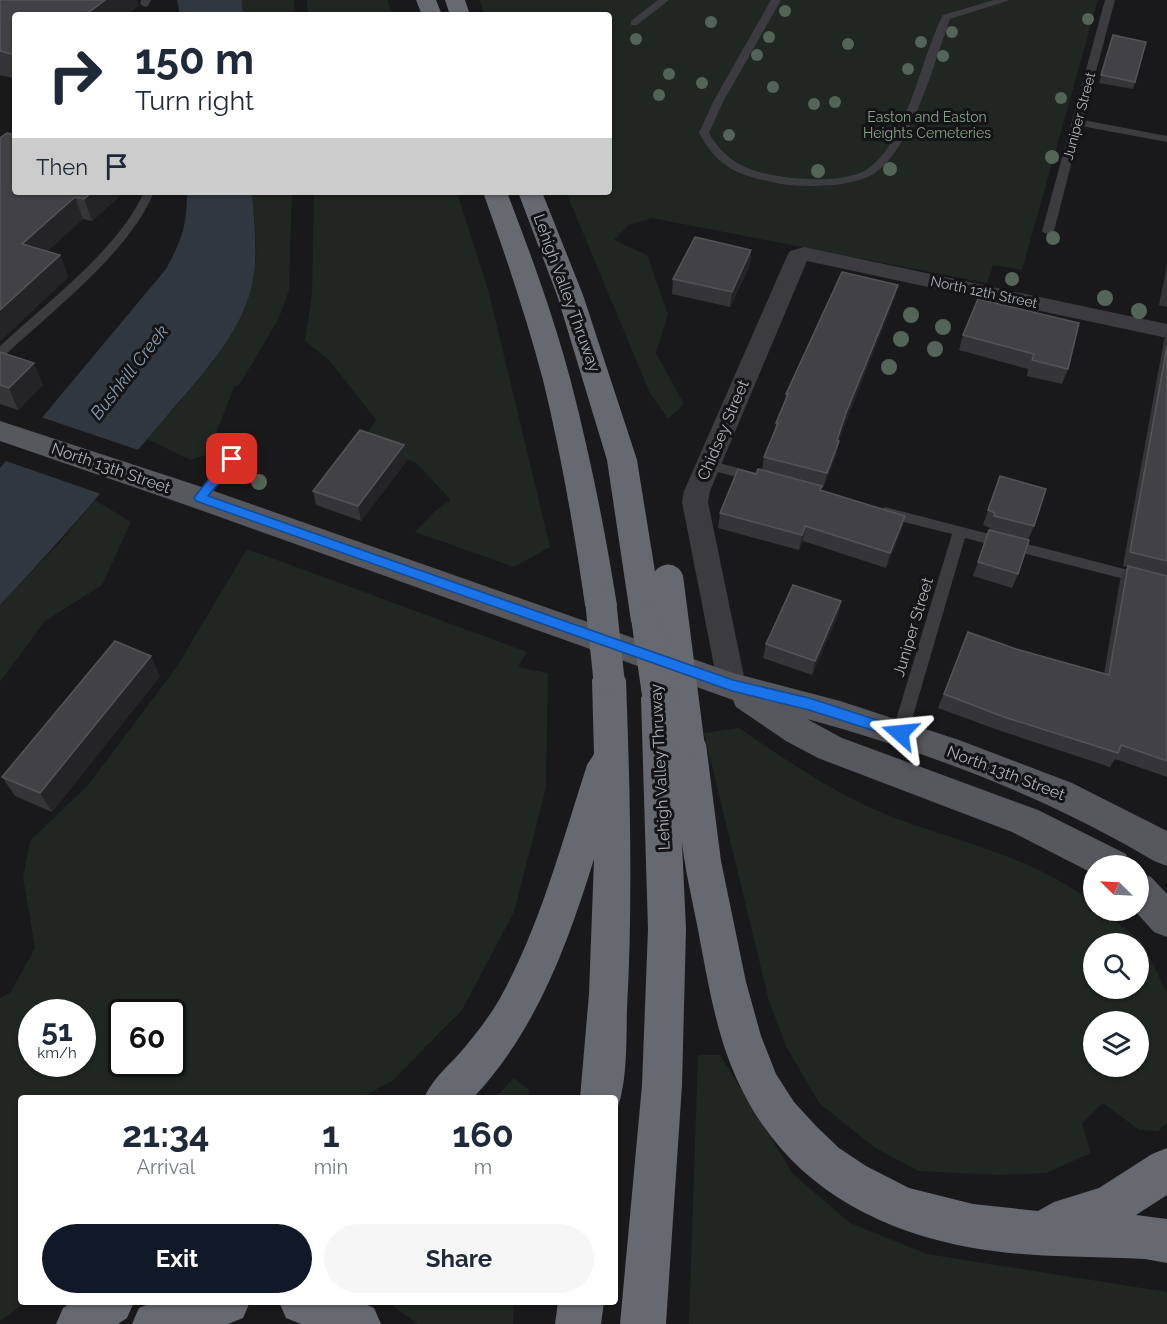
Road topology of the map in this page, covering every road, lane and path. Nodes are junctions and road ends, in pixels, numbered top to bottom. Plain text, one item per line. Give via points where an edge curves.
1 (663, 0) edge
2 (776, 0) edge
3 (1005, 0) edge
4 (1110, 0) edge
5 (634, 23) dead end
6 (1077, 122) junction
7 (1167, 139) edge
8 (148, 195) edge
9 (496, 195) edge
10 (531, 195) edge
11 (1048, 231) dead end
12 (800, 254) joint
13 (1167, 331) edge
14 (0, 352) edge
15 (0, 431) edge
16 (232, 459) dead end
17 (708, 465) junction
18 (769, 481) edge
19 (200, 498) junction
20 (870, 508) edge
21 (960, 531) junction
22 (636, 547) junction
23 (1167, 585) edge
24 (732, 686) junction
25 (900, 733) junction
26 (611, 743) junction
27 (1167, 850) edge
28 (1091, 855) edge
29 (1149, 888) edge
30 (1167, 899) edge
31 (1149, 901) edge
32 (1167, 920) edge
33 (449, 1095) edge
34 (602, 1095) edge
35 (1167, 1169) edge
36 (1017, 1231) junction
37 (1167, 1241) edge
38 (107, 1305) edge
39 (215, 1305) edge
40 (312, 1305) edge
41 (581, 1305) edge
42 (79, 1324) edge
43 (155, 1324) edge
44 (358, 1324) edge
45 (578, 1324) edge
46 (643, 1324) edge

1 - 5 lane
2 - 3 lane via 704,133 717,154 750,174 786,181 836,181 870,172 889,154 901,133 946,17 957,8
4 - 6 lane, Juniper Street
6 - 7 lane
6 - 11 lane, Juniper Street
8 - 14 lane via 126,232
9 - 26 highway, Lehigh Valley Thruway, bridge via 534,302 563,404 601,605
10 - 22 highway, Lehigh Valley Thruway via 570,295 622,460
12 - 13 street, North 12th Street
12 - 17 street, Chidsey Street
15 - 19 main road, North 13th Street
16 - 19 lane
17 - 18 lane
17 - 24 street, Chidsey Street via 695,502
19 - 24 main road, North 13th Street
20 - 21 lane
21 - 23 lane
21 - 25 lane, Juniper Street
22 - 36 highway, bridge via 668,579 702,859 732,1007 750,1062 776,1112 814,1157 865,1191 932,1216
22 - 46 highway, Lehigh Valley Thruway, bridge via 658,698 668,929 662,1085
24 - 25 main road, North 13th Street via 809,704
24 - 28 main road, North 13th Street via 830,748 1025,821
25 - 27 main road, North 13th Street via 1072,798
26 - 33 highway via 550,933 527,988 488,1050
26 - 34 highway, Lehigh Valley Thruway via 612,940
29 - 30 main road
31 - 32 main road
35 - 36 highway via 1105,1210 1070,1222
36 - 37 highway
38 - 42 highway
39 - 43 highway
40 - 44 highway
41 - 45 highway

